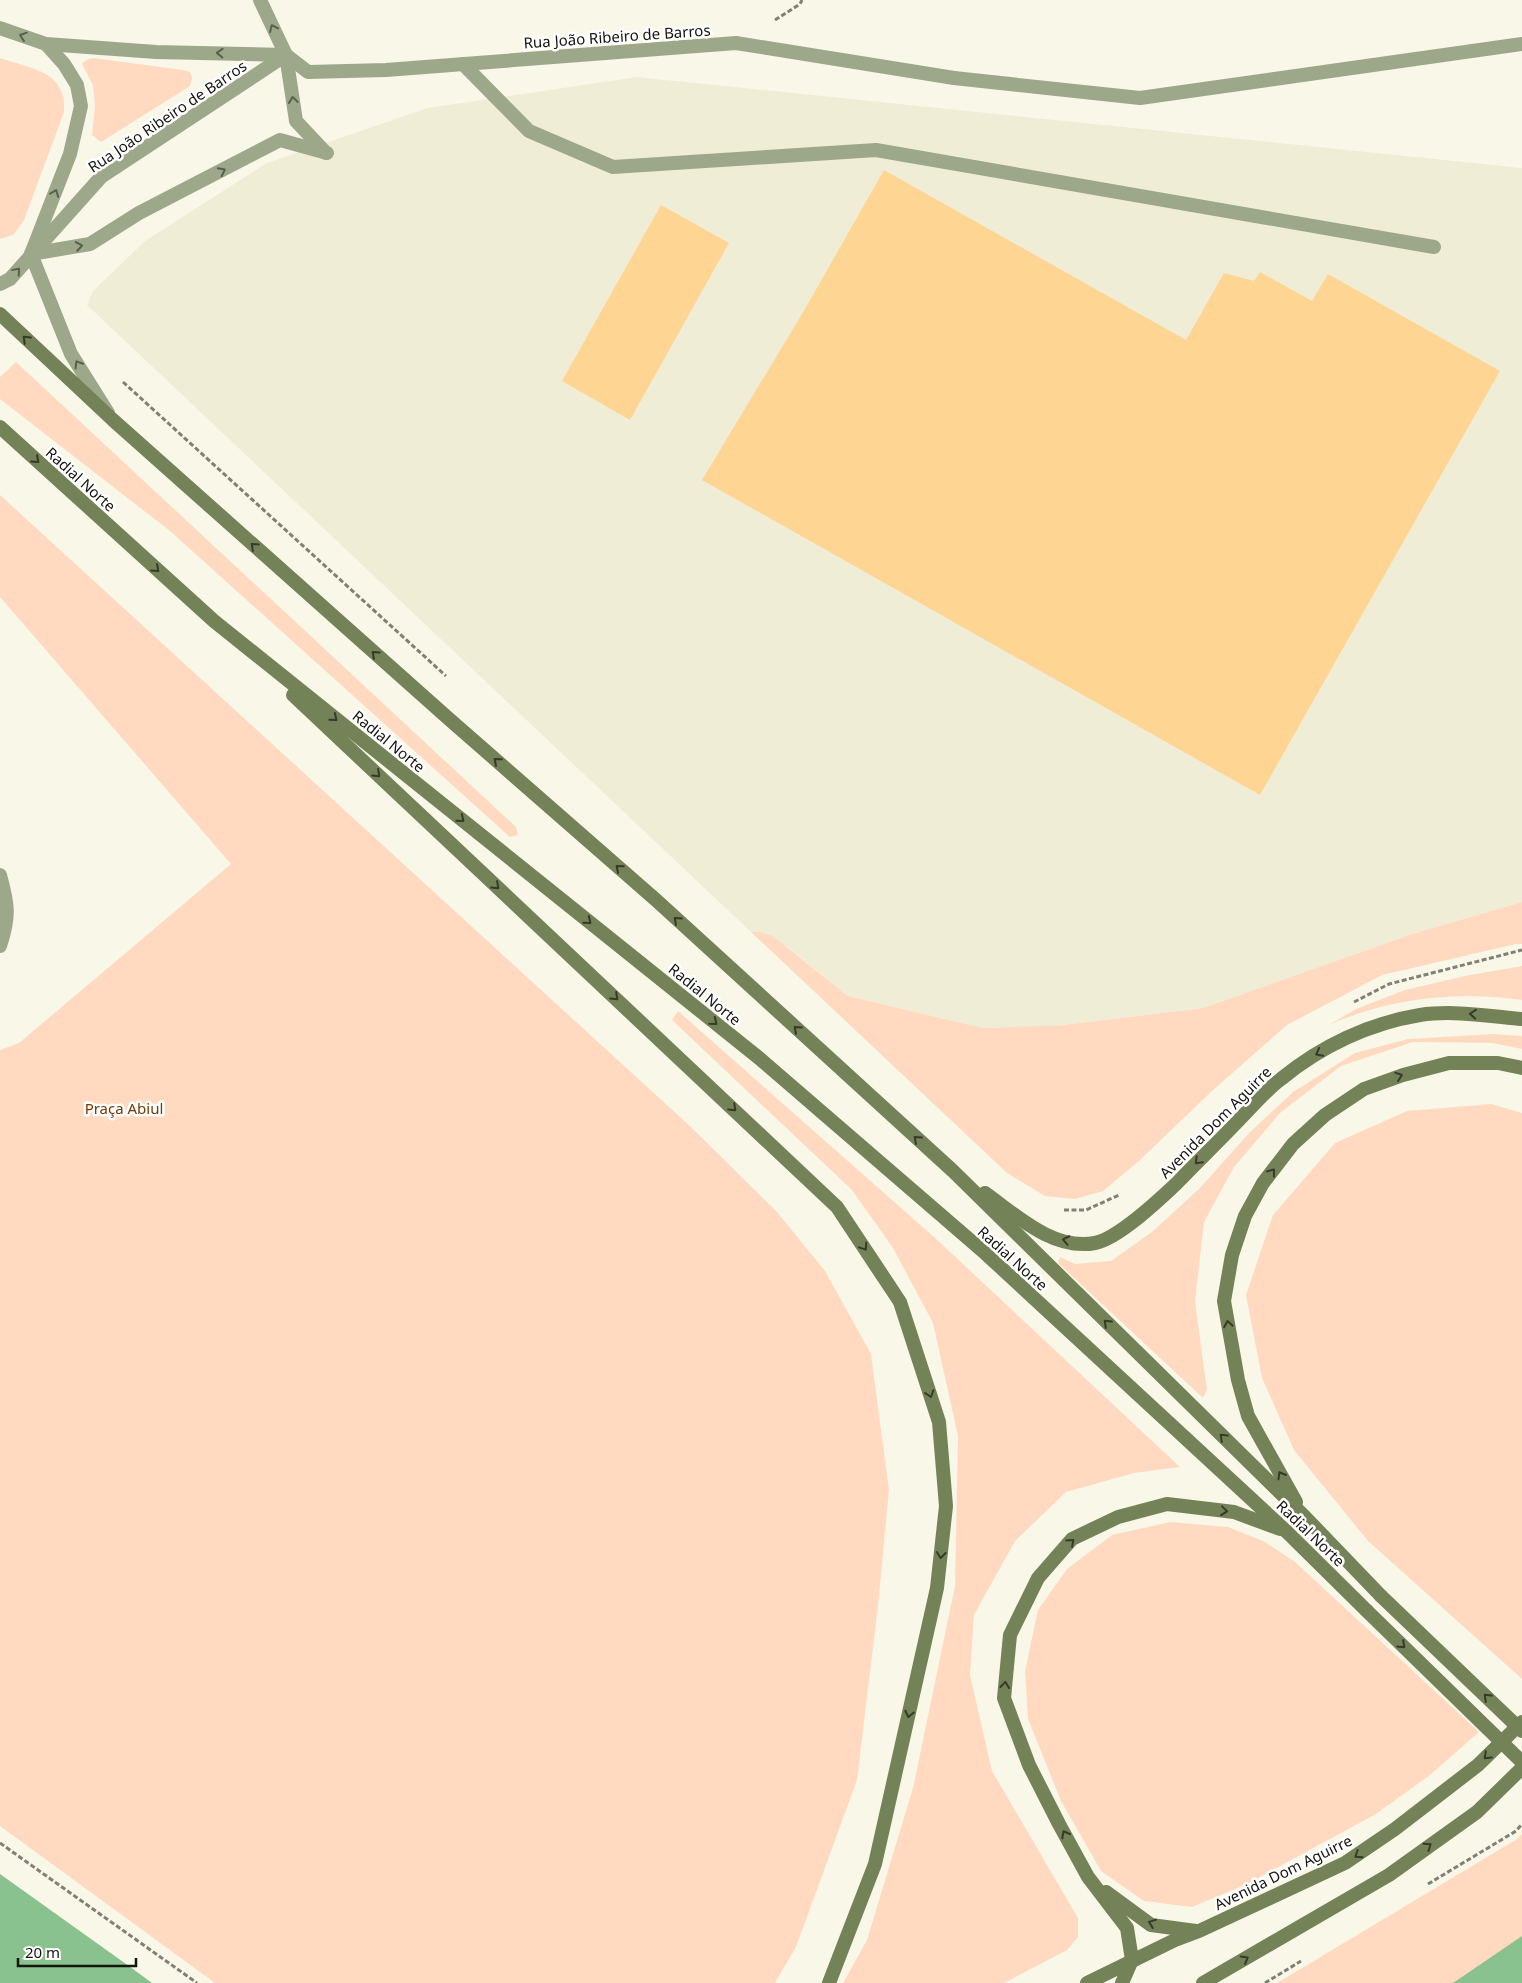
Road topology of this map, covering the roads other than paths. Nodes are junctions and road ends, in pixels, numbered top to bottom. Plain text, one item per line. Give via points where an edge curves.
1 (260, 0) edge
2 (0, 28) edge
3 (46, 44) junction
4 (1522, 44) edge
5 (286, 55) junction
6 (463, 64) junction
7 (1434, 247) dead end
8 (31, 254) junction
9 (0, 284) edge
10 (0, 314) edge
11 (113, 420) junction
12 (0, 427) edge
13 (214, 622) junction
14 (0, 875) edge
15 (0, 946) edge
16 (1522, 1019) edge
17 (1522, 1068) edge
18 (953, 1172) junction
19 (1305, 1518) junction
20 (1287, 1532) junction
21 (1522, 1722) edge
22 (1522, 1731) edge
23 (1522, 1762) edge
24 (1522, 1768) edge
25 (1088, 1877) junction
26 (1199, 1931) junction
27 (1132, 1960) junction
28 (829, 1983) edge
29 (1087, 1983) edge
30 (1122, 1983) edge
31 (1203, 1983) edge

5 -> 1 street
3 -> 2 street, Rua João Ribeiro de Barros
5 -> 3 street, Rua João Ribeiro de Barros via 156,52
8 -> 3 street, Rua João Ribeiro de Barros via 70,154 81,106 77,85
4 - 6 street, Rua João Ribeiro de Barros via 1140,98 954,78 736,43
5 - 6 street, Rua João Ribeiro de Barros via 308,72
5 - 8 street, Rua João Ribeiro de Barros via 102,177
8 -> 5 street via 90,244 139,213 280,140 327,153 296,120
6 - 7 street via 529,131 613,167 876,150
9 -> 8 street, Rua João Ribeiro de Barros via 10,279
11 -> 8 street, Radial Norte via 71,354
11 -> 10 main road, Radial Norte
18 -> 11 main road, Radial Norte via 656,900
12 -> 13 main road, Radial Norte
13 -> 20 main road, Radial Norte via 759,1058 985,1253
13 -> 28 main road via 837,1207 900,1302 939,1422 946,1506 937,1588 875,1864
14 - 15 street via 7,903 7,925
16 -> 18 main road, Avenida Dom Aguirre via 1467,1014 1422,1015 1371,1026 1314,1055 1280,1079 1152,1206 1114,1234 1097,1242 1075,1242 1044,1234
19 -> 17 main road via 1248,1416 1238,1380 1224,1301 1232,1255 1245,1216 1263,1183 1293,1144 1325,1115 1364,1089 1449,1063 1498,1063
19 -> 18 main road, Radial Norte
22 -> 19 main road, Radial Norte, bridge
20 -> 23 main road, Radial Norte, bridge
25 -> 20 main road via 1029,1765 1004,1698 1010,1634 1038,1578 1072,1539 1118,1517 1167,1504 1234,1512
21 -> 26 main road, Avenida Dom Aguirre via 1478,1765 1395,1830 1345,1863
31 -> 24 main road via 1389,1874 1477,1812
26 -> 25 main road via 1151,1925
25 - 27 main road via 1127,1928
26 - 27 main road, Avenida Dom Aguirre
27 - 29 main road, Avenida Dom Aguirre
27 - 30 main road

